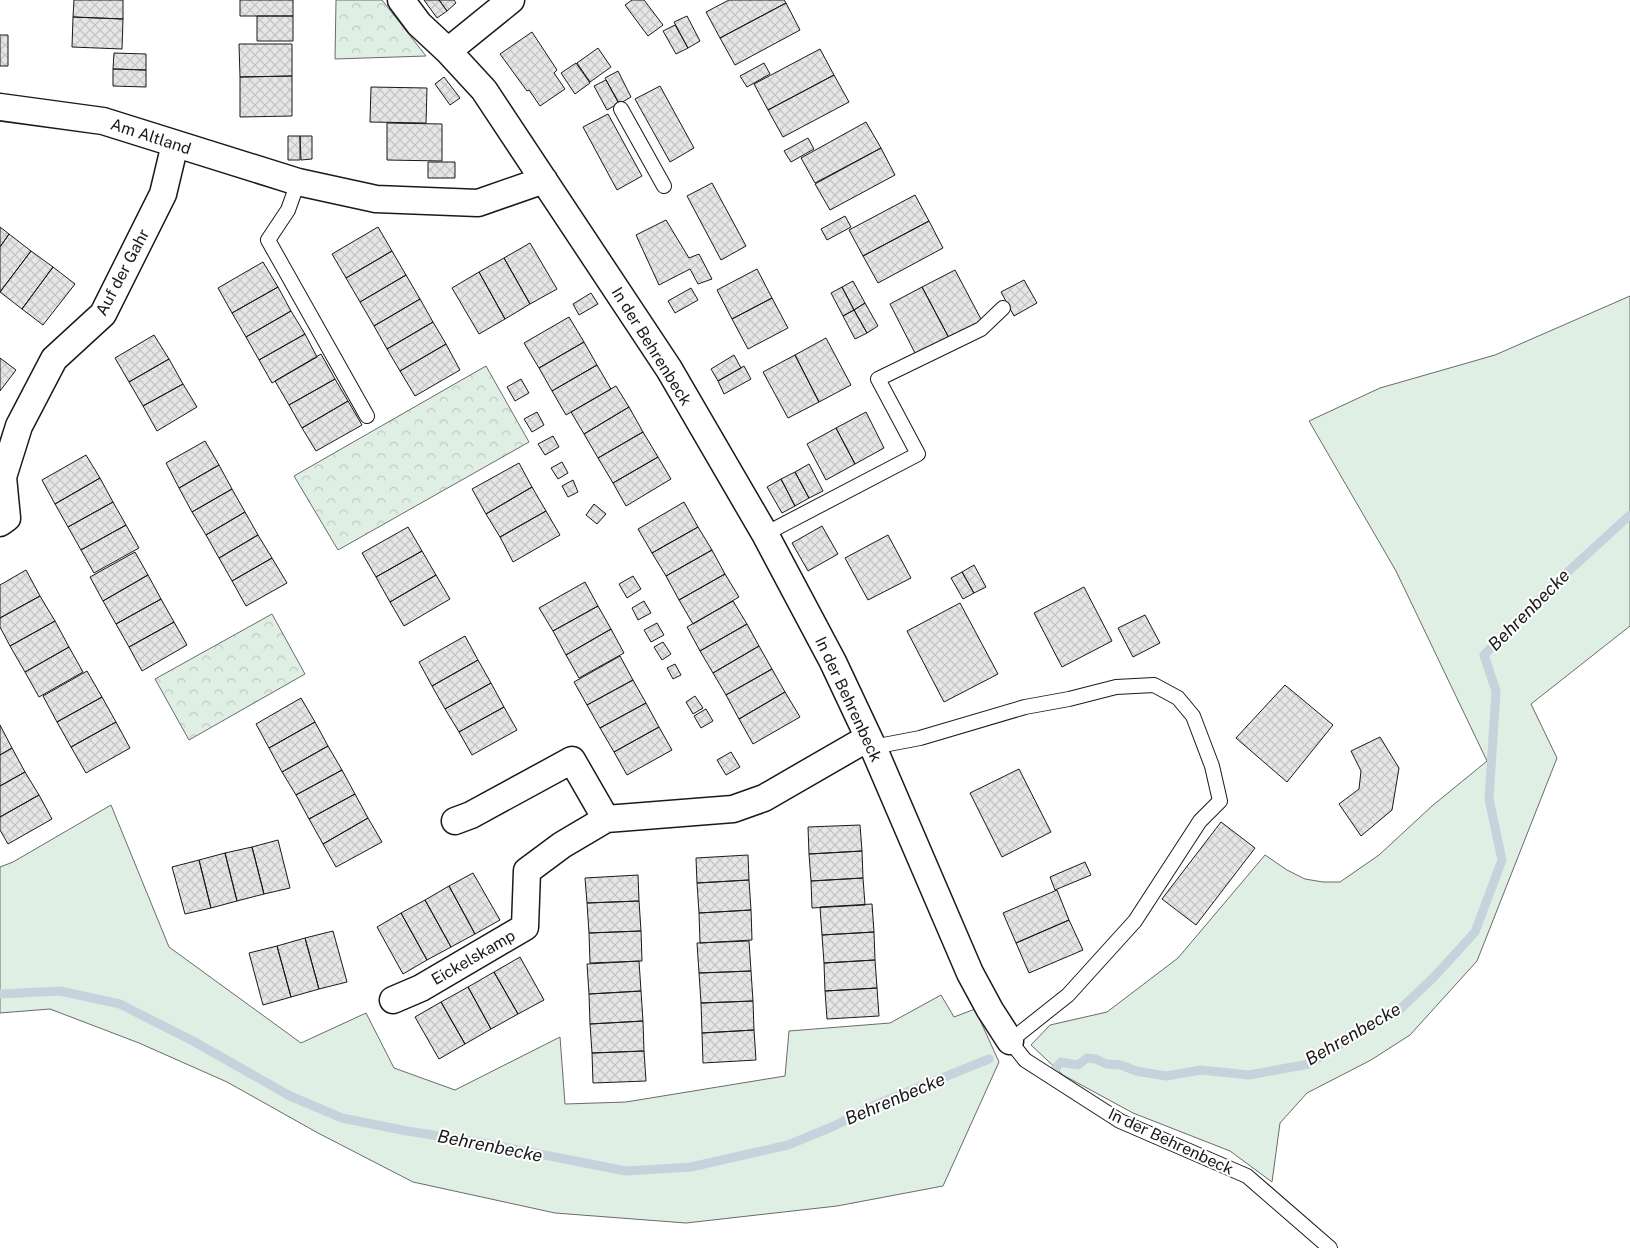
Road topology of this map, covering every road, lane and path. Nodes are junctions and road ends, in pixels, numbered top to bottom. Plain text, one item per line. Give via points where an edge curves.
1 (401, 0) edge
2 (511, 0) edge
3 (448, 51) junction
4 (0, 107) edge
5 (621, 109) dead end
6 (175, 144) junction
7 (544, 180) junction
8 (298, 182) junction
9 (664, 186) dead end
10 (1003, 308) dead end
11 (367, 416) dead end
12 (0, 523) edge
13 (765, 534) junction
14 (870, 743) junction
15 (606, 819) junction
16 (455, 820) dead end
17 (393, 1000) dead end
18 (1010, 1041) junction
19 (1330, 1248) edge

1 - 3 street, In der Behrenbeck via 419,24
2 - 3 street
3 - 7 street, In der Behrenbeck via 484,90
4 - 6 street, Am Altland via 103,121
5 - 9 lane
6 - 8 street, Am Altland
6 - 12 street, Auf der Gahr via 163,194 103,314 54,359 19,426 3,477 7,518
7 - 8 street, Am Altland via 478,202 376,199
7 - 13 street, In der Behrenbeck via 669,369
8 - 11 lane via 288,210 268,240
10 - 13 lane via 981,329 878,379 918,454
13 - 14 street, In der Behrenbeck via 833,662
14 - 15 street, Eickelskamp via 764,798 732,809
14 - 18 street, In der Behrenbeck via 970,973
14 - 18 lane via 920,738 1004,713 1116,687 1154,685 1178,698 1193,716 1212,766 1220,801 1200,821 1135,921 1068,995
15 - 16 street via 572,760 471,815
15 - 17 street, Eickelskamp via 527,871 525,927 421,988
18 - 19 lane, In der Behrenbeck via 1025,1060 1120,1120 1248,1176

